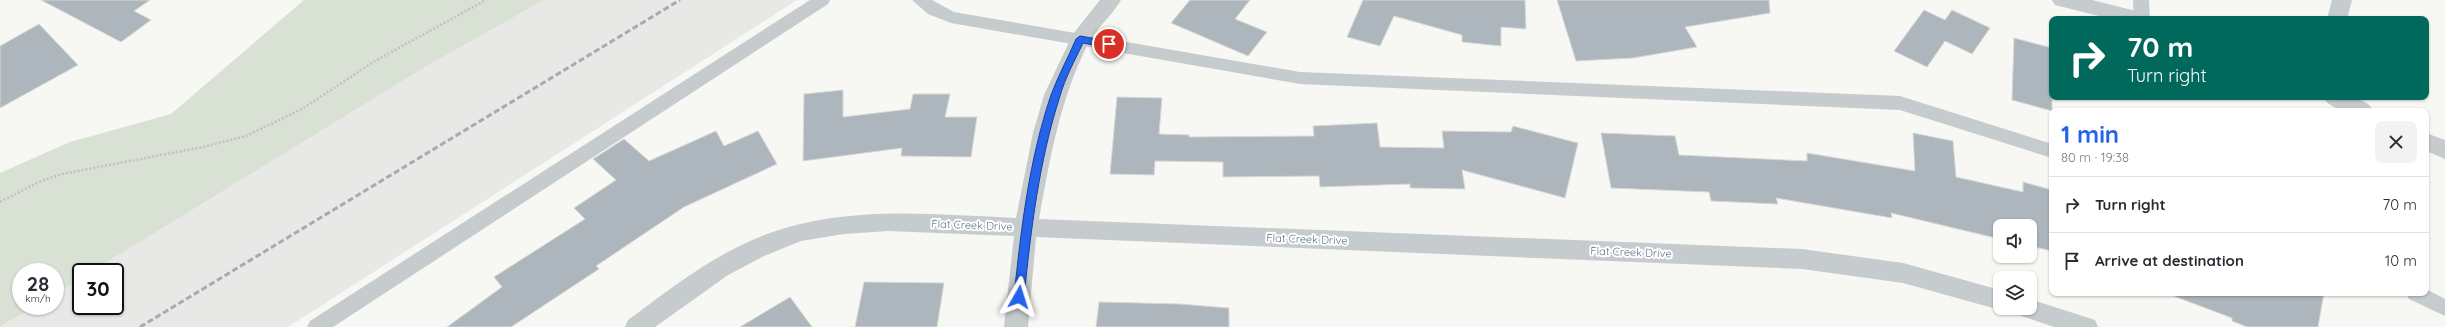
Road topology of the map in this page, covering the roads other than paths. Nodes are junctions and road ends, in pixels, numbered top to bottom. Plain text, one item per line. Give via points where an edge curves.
1 (822, 0) edge
2 (920, 0) edge
3 (1111, 0) edge
4 (2062, 0) edge
5 (2141, 0) edge
6 (2342, 0) edge
7 (2129, 16) edge
8 (2142, 16) edge
9 (2339, 16) edge
10 (1080, 39) junction
11 (2340, 100) edge
12 (2357, 108) edge
13 (2429, 142) edge
14 (2049, 150) edge
15 (2445, 150) edge
16 (1026, 227) junction
17 (2422, 296) edge
18 (1993, 298) edge
19 (2445, 308) edge
20 (2037, 311) edge
21 (317, 327) edge
22 (637, 327) edge
23 (1016, 327) edge
24 (2086, 327) edge

1 - 21 lane
2 - 10 lane via 934,10 951,17
3 - 10 street
4 - 7 street
5 - 8 lane
6 - 9 street
10 - 14 lane via 1300,78 1900,103
10 - 16 street via 1055,95 1044,133
11 - 12 street
13 - 15 street
16 - 18 street, Flat Creek Drive via 1802,259 1903,273
16 - 22 street, Flat Creek Drive via 888,222 803,232 775,240 731,262
16 - 23 street
17 - 19 lane
20 - 24 street

